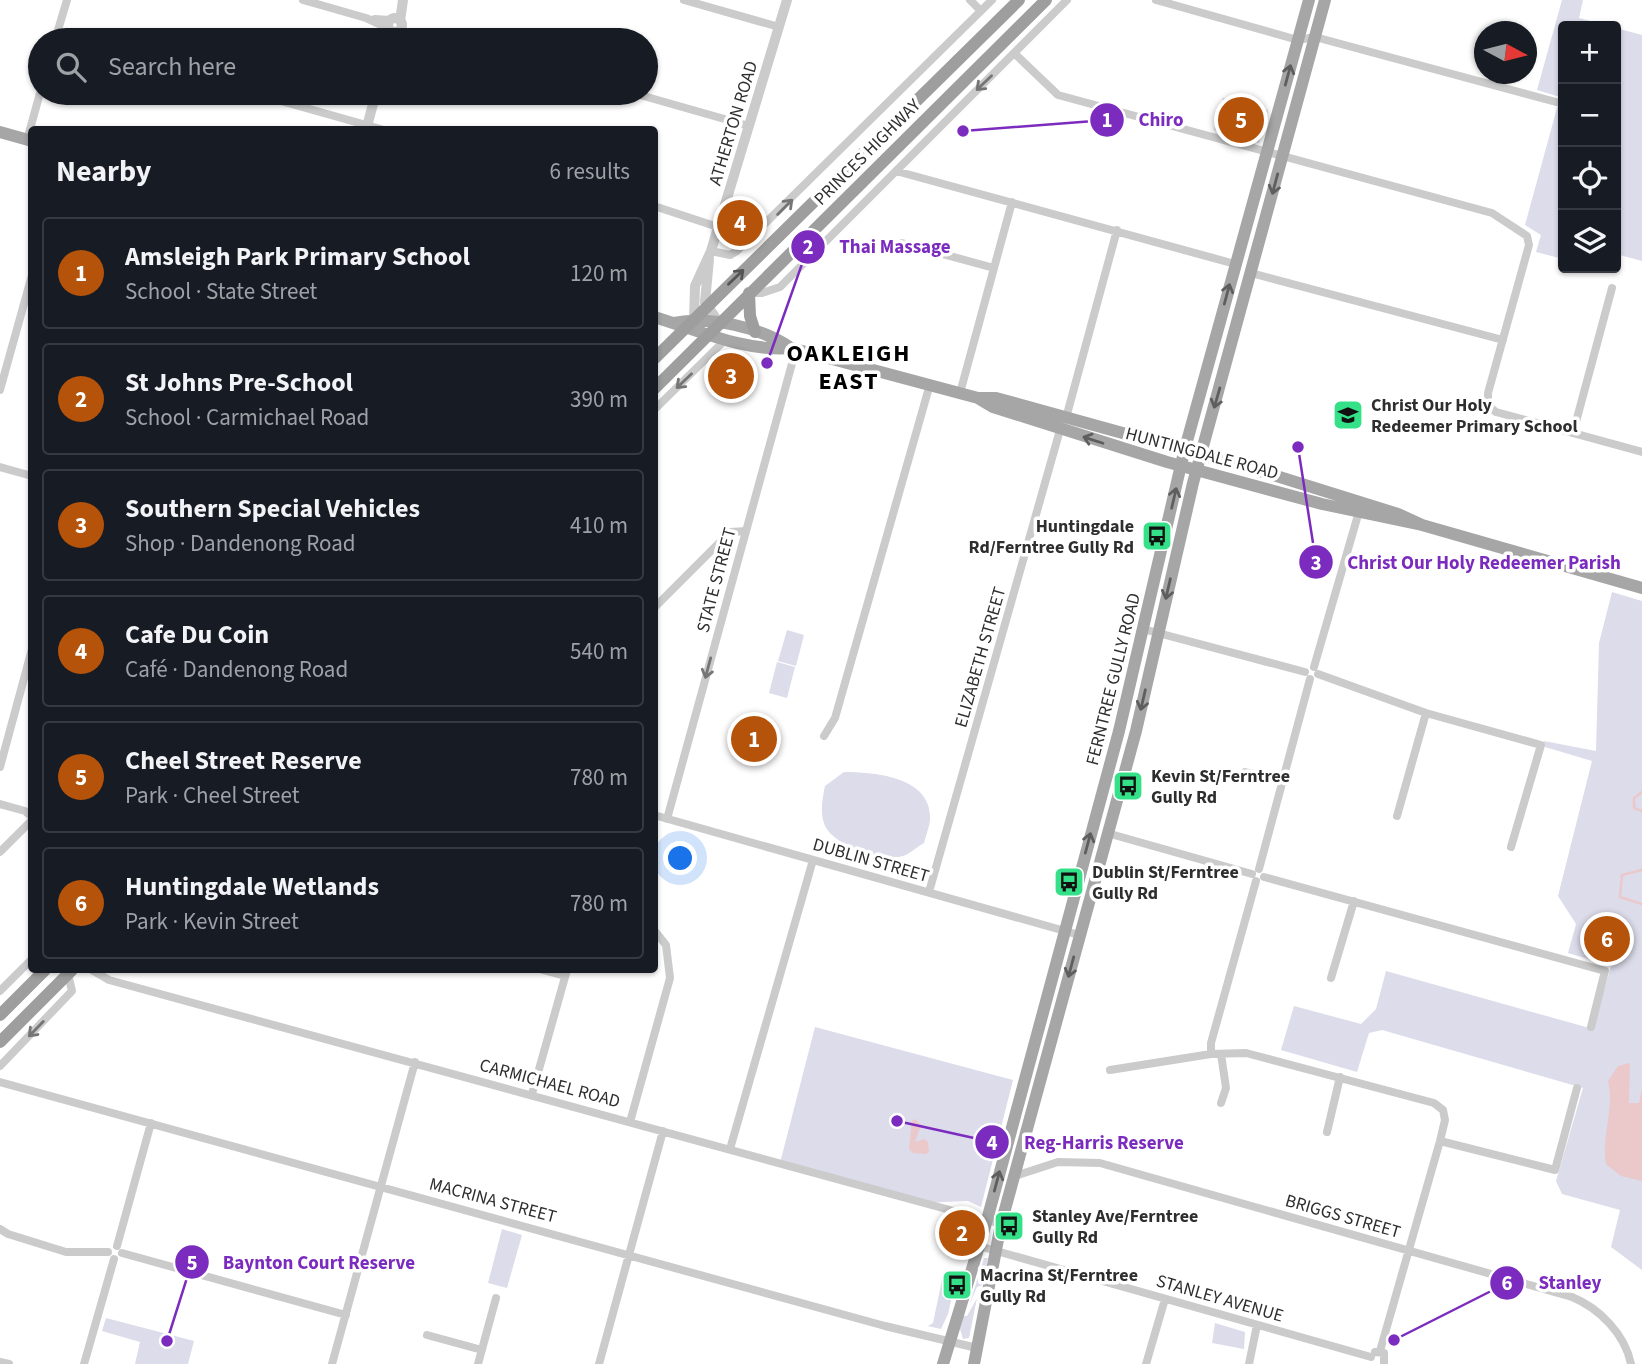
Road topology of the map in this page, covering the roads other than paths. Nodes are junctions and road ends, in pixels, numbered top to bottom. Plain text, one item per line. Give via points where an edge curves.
1 (67, 0) edge
2 (303, 0) edge
3 (402, 0) edge
4 (684, 0) edge
5 (787, 0) edge
6 (971, 0) edge
7 (992, 0) edge
8 (1019, 0) edge
9 (1046, 0) edge
10 (1067, 0) edge
11 (1156, 0) edge
12 (1309, 0) edge
13 (1325, 0) edge
14 (981, 11) junction
15 (779, 27) junction
16 (59, 28) edge
17 (394, 28) edge
18 (1315, 37) junction
19 (1298, 40) junction
20 (1014, 53) junction
21 (658, 100) edge
22 (1556, 102) dead end
23 (37, 105) edge
24 (293, 105) edge
25 (372, 105) edge
26 (749, 125) junction
27 (32, 126) edge
28 (363, 126) edge
29 (366, 126) edge
30 (0, 132) edge
31 (28, 140) edge
32 (1267, 153) junction
33 (1282, 156) junction
34 (896, 171) junction
35 (1012, 202) junction
36 (658, 207) edge
37 (769, 223) junction
38 (719, 224) junction
39 (1117, 230) junction
40 (902, 243) dead end
41 (766, 247) junction
42 (710, 253) junction
43 (1235, 264) junction
44 (994, 268) junction
45 (1251, 273) junction
46 (1612, 288) dead end
47 (28, 289) edge
48 (749, 293) junction
49 (707, 306) junction
50 (658, 318) edge
51 (684, 323) junction
52 (719, 323) junction
53 (755, 332) junction
54 (708, 335) junction
55 (726, 339) junction
56 (1503, 340) junction
57 (794, 348) junction
58 (658, 354) edge
59 (930, 384) junction
60 (658, 385) edge
61 (0, 390) edge
62 (960, 393) junction
63 (658, 407) edge
64 (1063, 424) junction
65 (1573, 433) junction
66 (1184, 452) junction
67 (1642, 452) edge
68 (1201, 455) junction
69 (1181, 465) junction
70 (0, 467) edge
71 (1197, 469) junction
72 (28, 475) edge
73 (1360, 508) junction
74 (746, 531) junction
75 (1642, 588) edge
76 (658, 604) edge
77 (1143, 629) junction
78 (1158, 633) junction
79 (28, 664) edge
80 (1312, 673) junction
81 (1426, 713) junction
82 (824, 736) dead end
83 (0, 767) edge
84 (1245, 772) dead end
85 (1284, 782) junction
86 (0, 804) edge
87 (28, 814) edge
88 (658, 816) edge
89 (1397, 816) dead end
90 (667, 819) junction
91 (28, 823) edge
92 (1107, 833) junction
93 (1511, 847) dead end
94 (0, 852) edge
95 (813, 860) junction
96 (1258, 875) junction
97 (929, 892) junction
98 (1354, 901) junction
99 (1065, 931) junction
100 (658, 935) edge
101 (1079, 935) junction
102 (28, 964) edge
103 (42, 973) edge
104 (69, 973) edge
105 (70, 973) edge
106 (100, 973) edge
107 (566, 973) edge
108 (1331, 978) dead end
109 (0, 990) edge
110 (0, 1015) edge
111 (1591, 1027) dead end
112 (0, 1042) edge
113 (1216, 1054) junction
114 (415, 1062) junction
115 (0, 1066) edge
116 (1110, 1070) dead end
117 (1340, 1077) junction
118 (0, 1082) edge
119 (1577, 1088) dead end
120 (532, 1094) junction
121 (1221, 1103) dead end
122 (630, 1122) junction
123 (151, 1123) junction
124 (663, 1131) junction
125 (1327, 1132) dead end
126 (1440, 1140) junction
127 (730, 1149) junction
128 (1015, 1176) junction
129 (381, 1186) junction
130 (987, 1220) junction
131 (1002, 1224) junction
132 (0, 1229) edge
133 (979, 1246) junction
134 (119, 1249) junction
135 (996, 1250) junction
136 (1407, 1250) junction
137 (630, 1254) junction
138 (111, 1256) junction
139 (496, 1297) dead end
140 (1166, 1299) junction
141 (346, 1315) junction
142 (1257, 1325) junction
143 (427, 1335) dead end
144 (950, 1341) junction
145 (977, 1348) junction
146 (482, 1350) junction
147 (1380, 1351) junction
148 (1372, 1361) edge
149 (0, 1362) edge
150 (1388, 1363) edge
151 (9, 1364) edge
152 (84, 1364) edge
153 (332, 1364) edge
154 (478, 1364) edge
155 (599, 1364) edge
156 (943, 1364) edge
157 (974, 1364) edge
158 (1146, 1364) edge
159 (1249, 1364) edge
160 (1631, 1364) edge

1 - 16 street
2 - 17 street
3 - 17 street
4 - 15 street
5 - 15 street, ATHERTON ROAD
6 - 14 street
7 - 14 street
8 - 41 highway, PRINCES HIGHWAY
9 - 48 highway, PRINCES HIGHWAY
10 - 20 street
11 - 19 street
12 - 19 main road, FERNTREE GULLY ROAD
13 - 18 main road, FERNTREE GULLY ROAD
37 -> 14 street
15 - 26 street, ATHERTON ROAD
18 - 19 street
18 - 22 street
18 - 33 main road, FERNTREE GULLY ROAD
32 -> 19 main road, FERNTREE GULLY ROAD
20 - 32 street via 1058,95
20 -> 34 street
21 - 26 street
23 - 27 street
24 - 28 street
25 - 29 street
26 - 38 street, ATHERTON ROAD
30 - 31 main road
32 - 33 street
32 - 43 main road, FERNTREE GULLY ROAD
33 -> 45 main road, FERNTREE GULLY ROAD
33 - 56 street via 1487,211 1528,238
34 - 35 street
34 - 48 street via 780,287
35 - 39 street
35 - 44 street
36 - 38 street
37 - 41 street
37 - 42 street via 733,255
38 - 42 street, ATHERTON ROAD
39 - 43 street
39 - 64 street, ELIZABETH STREET
40 - 44 street
49 -> 41 highway, PRINCES HIGHWAY
42 - 49 street, ATHERTON ROAD
42 - 51 street, ATHERTON ROAD
66 -> 43 main road, FERNTREE GULLY ROAD
44 - 62 street
45 - 56 street
45 -> 68 main road, FERNTREE GULLY ROAD
46 - 65 street
47 - 61 street
48 - 52 highway, PRINCES HIGHWAY
48 - 53 highway
49 - 51 highway, PRINCES HIGHWAY
49 - 52 street
50 - 51 main road, HUNTINGDALE ROAD
51 - 52 main road, HUNTINGDALE ROAD
51 - 54 main road, HUNTINGDALE ROAD
51 - 58 highway, PRINCES HIGHWAY
52 - 53 main road, HUNTINGDALE ROAD
52 - 54 highway, PRINCES HIGHWAY
53 - 57 main road, HUNTINGDALE ROAD
54 - 55 main road, HUNTINGDALE ROAD
54 - 60 highway, PRINCES HIGHWAY
55 - 57 main road, HUNTINGDALE ROAD via 771,349
55 -> 63 street
56 - 65 street via 1487,404 1496,412
57 - 59 main road, HUNTINGDALE ROAD
57 - 74 street, STATE STREET
59 - 62 main road, HUNTINGDALE ROAD
59 - 82 street via 835,718
62 - 64 main road, HUNTINGDALE ROAD via 996,398
64 - 66 main road, HUNTINGDALE ROAD
69 -> 64 main road, HUNTINGDALE ROAD
64 - 97 street, ELIZABETH STREET
65 - 67 street
66 - 68 main road, HUNTINGDALE ROAD
66 - 69 main road, FERNTREE GULLY ROAD
68 - 71 main road, FERNTREE GULLY ROAD
68 - 73 main road, HUNTINGDALE ROAD
69 - 71 main road, HUNTINGDALE ROAD
77 -> 69 main road, FERNTREE GULLY ROAD
70 - 72 street
71 - 73 main road, HUNTINGDALE ROAD
71 -> 78 main road, FERNTREE GULLY ROAD
73 - 75 main road, HUNTINGDALE ROAD
73 - 80 street
74 - 76 street via 730,532
74 -> 90 street, STATE STREET
77 - 78 street
99 -> 77 main road, FERNTREE GULLY ROAD
78 - 80 street
78 -> 92 main road, FERNTREE GULLY ROAD
79 - 83 street
80 - 81 street
80 - 85 street
81 - 89 street
81 - 93 street via 1541,745
84 - 85 street
85 - 96 street
86 - 87 street
88 - 90 street, DUBLIN STREET
90 - 95 street, DUBLIN STREET
91 - 94 street
92 - 96 street
92 - 101 main road, FERNTREE GULLY ROAD
95 - 97 street, DUBLIN STREET
95 - 127 street
96 - 98 street
96 - 113 street via 1210,1042
97 - 99 street, DUBLIN STREET
98 - 108 street
98 - 111 street via 1605,971
99 - 101 street, DUBLIN STREET
130 -> 99 main road, FERNTREE GULLY ROAD
100 - 122 street via 666,945 670,978
101 -> 128 main road, FERNTREE GULLY ROAD
102 - 109 street
103 - 110 highway
104 - 112 highway
105 -> 115 street via 72,991
106 - 114 street, CARMICHAEL ROAD
107 - 120 street
113 - 116 street
113 - 117 street via 1263,1055
113 - 121 street via 1226,1087
114 - 120 street, CARMICHAEL ROAD
114 - 129 street
117 - 125 street
117 - 126 street via 1434,1103 1443,1110 1445,1120
118 - 123 street, MACRINA STREET
119 - 126 street via 1555,1170
120 - 122 street, CARMICHAEL ROAD
122 - 124 street, CARMICHAEL ROAD
123 - 129 street, MACRINA STREET
123 - 134 street
124 - 127 street, CARMICHAEL ROAD
124 - 137 street
126 - 136 street
127 - 130 street, CARMICHAEL ROAD
128 - 131 main road, FERNTREE GULLY ROAD
128 - 136 street, BRIGGS STREET via 1058,1162 1100,1163
129 - 137 street, MACRINA STREET
129 - 141 street
130 - 131 street, CARMICHAEL ROAD
130 - 133 main road, FERNTREE GULLY ROAD
131 - 135 main road, FERNTREE GULLY ROAD
132 - 138 street via 66,1252
133 - 135 street, STANLEY AVENUE
133 - 144 main road, FERNTREE GULLY ROAD
134 - 138 street via 111,1247
134 - 141 street
135 - 140 street, STANLEY AVENUE
135 - 145 main road, FERNTREE GULLY ROAD
136 - 147 street
136 - 160 street, BRIGGS STREET via 1589,1304 1612,1326
137 - 144 street, MACRINA STREET
137 - 155 street
138 - 152 street
139 - 146 street
140 - 142 street, STANLEY AVENUE
140 - 158 street
141 - 153 street
142 - 148 street, STANLEY AVENUE
142 - 159 street
143 - 146 street
144 - 145 street, MACRINA STREET
144 - 156 main road, FERNTREE GULLY ROAD
145 - 157 main road, FERNTREE GULLY ROAD
146 - 154 street
147 - 148 street
147 - 150 street
149 - 151 street

